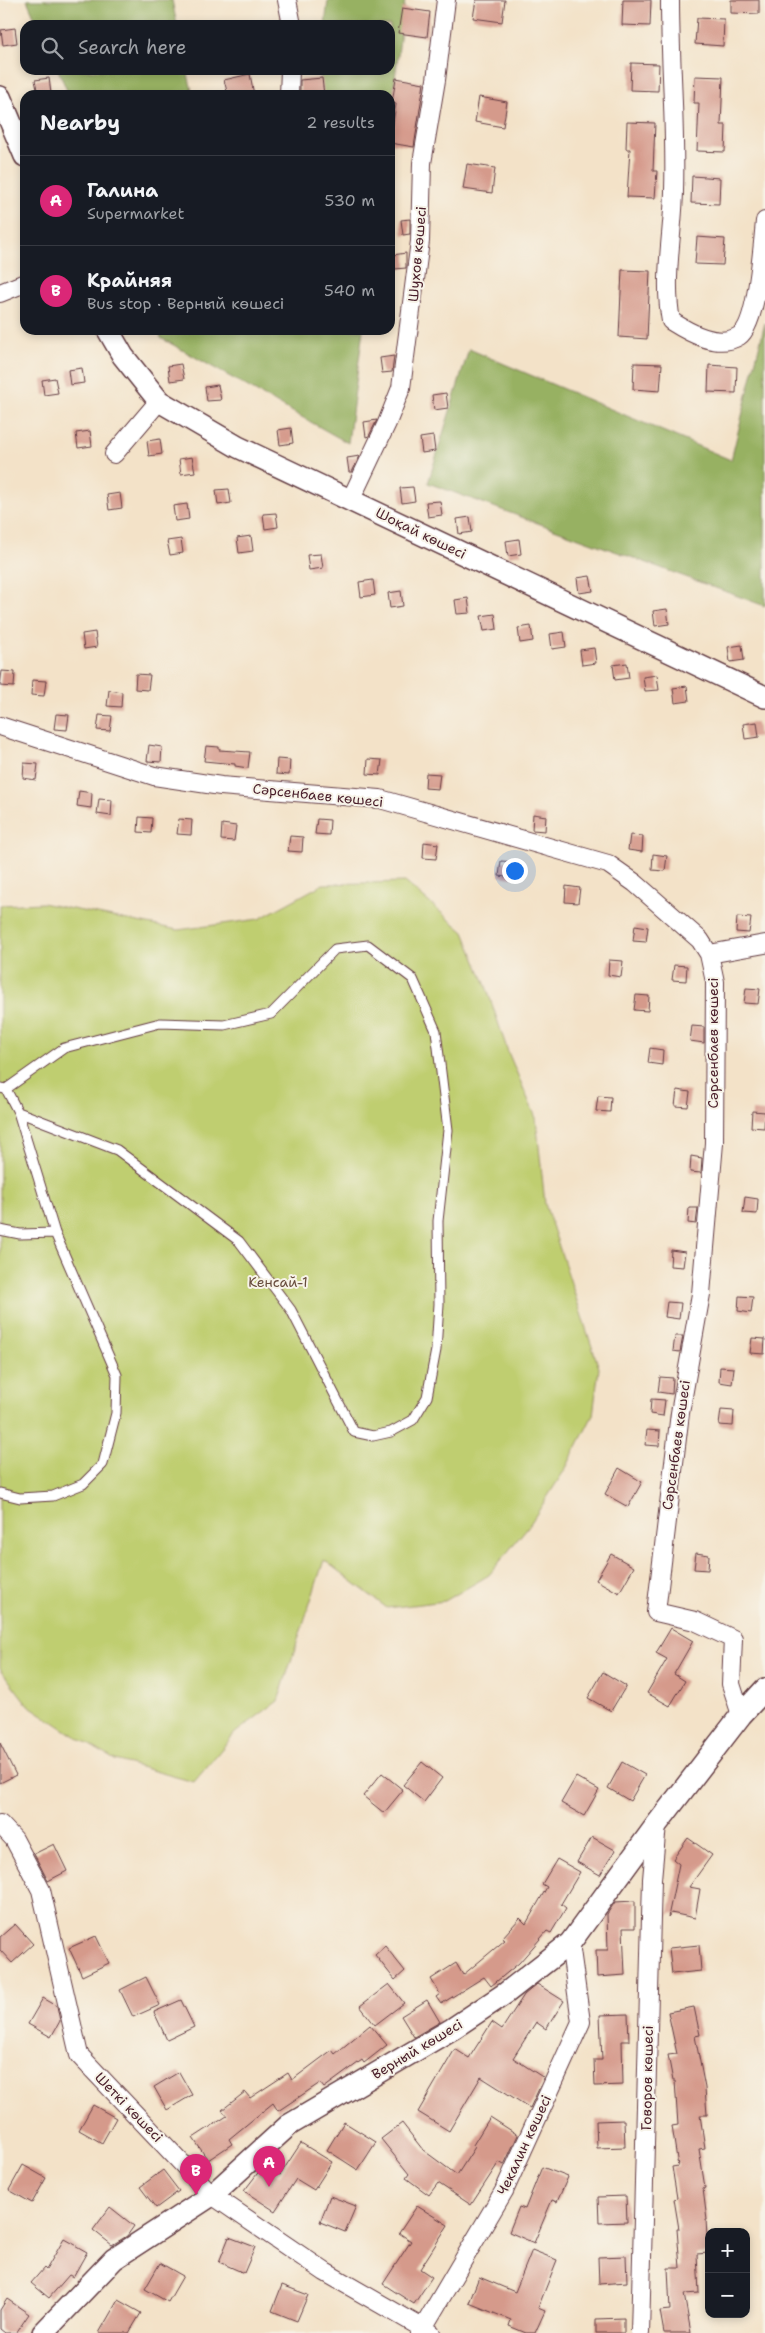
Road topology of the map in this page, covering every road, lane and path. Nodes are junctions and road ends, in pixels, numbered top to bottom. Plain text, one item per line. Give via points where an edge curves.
1 (287, 0) edge
2 (446, 0) edge
3 (670, 0) edge
4 (291, 20) edge
5 (290, 75) edge
6 (289, 90) edge
7 (0, 96) edge
8 (20, 144) edge
9 (765, 221) edge
10 (20, 285) edge
11 (0, 293) edge
12 (111, 335) edge
13 (159, 401) junction
14 (114, 454) dead end
15 (351, 499) junction
16 (765, 697) edge
17 (0, 726) edge
18 (765, 944) edge
19 (709, 954) junction
20 (3, 1088) edge
21 (18, 1112) junction
22 (0, 1230) edge
23 (55, 1234) junction
24 (0, 1493) edge
25 (765, 1689) edge
26 (741, 1715) junction
27 (0, 1824) edge
28 (657, 1824) junction
29 (570, 1943) junction
30 (212, 2195) junction
31 (425, 2331) edge
32 (43, 2333) edge
33 (640, 2333) edge

1 - 4 street
2 - 15 street, Шухов көшесі via 422,163 420,240 401,388
3 - 9 street via 675,151 668,280 672,321 688,333 721,342 740,336 750,321 756,294
5 - 6 street
7 - 8 street
10 - 11 street
12 - 13 street, Шоқай көшесі via 123,356
13 - 14 street
13 - 15 street, Шоқай көшесі via 238,447
15 - 16 street, Шоқай көшесі
17 - 19 street, Сәрсенбаев көшесі via 154,776 221,786 380,799 608,864 635,883 700,940
18 - 19 street
19 - 26 street, Сәрсенбаев көшесі via 715,982 713,1153 701,1294 680,1413 656,1612 695,1621 733,1639 731,1684
20 - 21 lane
20 - 21 lane via 64,1048 160,1023 224,1025 271,1014 335,949 368,945 413,979 436,1032 448,1130 438,1221 436,1350 427,1397 413,1420 391,1432 373,1436 354,1432 291,1310 238,1241 117,1150
21 - 23 lane
22 - 23 lane via 20,1234
23 - 24 lane via 117,1374 116,1412 103,1464 83,1484 53,1496 20,1498
25 - 26 street, Верный көшесі
26 - 28 street, Верный көшесі
27 - 30 street, Шеткі көшесі via 14,1839 41,1890 79,2055
28 - 29 street, Верный көшесі
28 - 33 street, Говоров көшесі via 652,1879
29 - 30 street, Верный көшесі via 506,1993 452,2029 290,2125
29 - 31 street, Чекалин көшесі via 581,2022 504,2191
30 - 31 street, Шеткі көшесі via 325,2272
30 - 32 street, Верный көшесі via 114,2259

